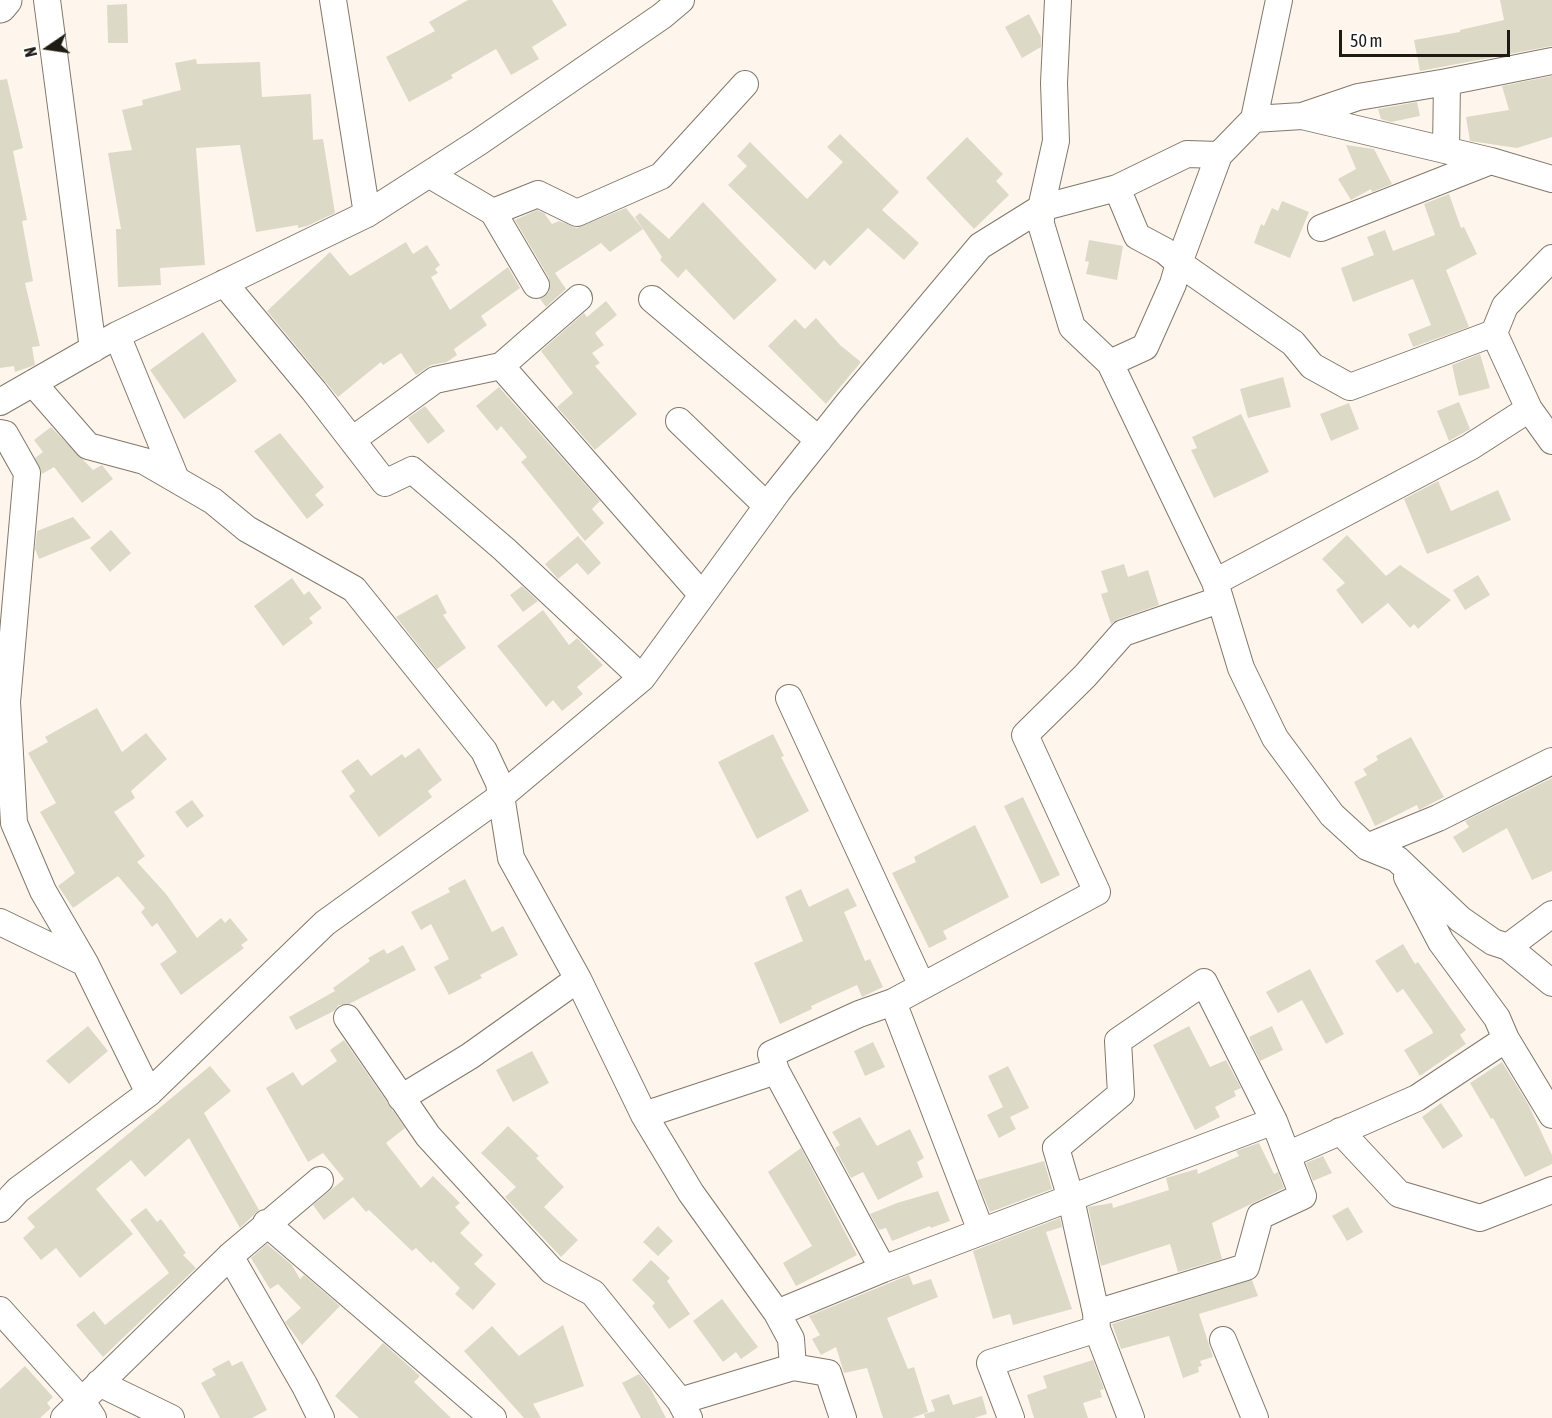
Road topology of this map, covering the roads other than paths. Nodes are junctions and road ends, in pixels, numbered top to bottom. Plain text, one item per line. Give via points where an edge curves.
1 (5, 0) edge
2 (47, 0) edge
3 (333, 0) edge
4 (681, 0) edge
5 (1058, 0) edge
6 (1279, 0) edge
7 (0, 6) edge
8 (1552, 61) edge
9 (1447, 82) junction
10 (745, 84) dead end
11 (1302, 116) junction
12 (1254, 119) junction
13 (1446, 150) junction
14 (1219, 155) junction
15 (1491, 161) junction
16 (430, 175) junction
17 (1552, 179) edge
18 (1117, 188) junction
19 (1041, 208) junction
20 (493, 212) junction
21 (367, 214) junction
22 (1321, 228) dead end
23 (1552, 258) edge
24 (1179, 263) junction
25 (224, 283) junction
26 (536, 285) dead end
27 (579, 298) dead end
28 (652, 300) dead end
29 (1494, 333) junction
30 (117, 335) junction
31 (93, 349) junction
32 (1110, 363) junction
33 (501, 366) junction
34 (33, 383) junction
35 (0, 402) edge
36 (1529, 409) junction
37 (679, 421) dead end
38 (0, 433) edge
39 (352, 440) junction
40 (819, 440) junction
41 (1552, 441) edge
42 (176, 479) junction
43 (767, 506) junction
44 (1217, 591) junction
45 (702, 595) junction
46 (642, 678) junction
47 (789, 698) dead end
48 (1552, 761) edge
49 (500, 797) junction
50 (1367, 847) junction
51 (1397, 859) junction
52 (1552, 914) edge
53 (0, 922) edge
54 (1508, 947) junction
55 (85, 963) junction
56 (578, 980) junction
57 (1552, 983) edge
58 (921, 984) junction
59 (893, 1002) junction
60 (347, 1018) dead end
61 (1506, 1039) junction
62 (776, 1071) junction
63 (149, 1093) junction
64 (400, 1098) junction
65 (644, 1115) junction
66 (1552, 1115) edge
67 (1274, 1121) junction
68 (1340, 1131) junction
69 (1287, 1155) junction
70 (320, 1180) dead end
71 (1552, 1190) edge
72 (1071, 1199) junction
73 (0, 1209) edge
74 (266, 1223) junction
75 (981, 1231) junction
76 (230, 1256) junction
77 (883, 1269) junction
78 (0, 1310) edge
79 (777, 1313) junction
80 (1096, 1321) junction
81 (1223, 1340) dead end
82 (793, 1367) junction
83 (85, 1405) edge
84 (684, 1409) edge
85 (171, 1418) edge
86 (321, 1418) edge
87 (493, 1418) edge
88 (843, 1418) edge
89 (1011, 1418) edge
90 (1131, 1418) edge
91 (1255, 1418) edge

1 - 7 street
2 - 31 street
3 - 21 street
4 - 16 street
5 - 19 street via 1056,141
6 - 12 street
8 - 9 street
9 - 11 street via 1358,97
9 - 13 street
10 - 20 street via 661,176 577,213 538,194
11 - 12 street
11 - 13 street
12 - 14 street
13 - 15 street
14 - 18 street via 1187,154
14 - 24 street
15 - 17 street
15 - 22 street
16 - 20 street
16 - 21 street
18 - 19 street
18 - 24 street via 1137,236
19 - 32 street via 1041,224 1072,327
19 - 40 street via 980,246
20 - 26 street
21 - 25 street
23 - 29 street via 1505,306
24 - 29 street via 1293,343 1312,366 1350,387
24 - 32 street via 1145,347
25 - 30 street
25 - 39 street
27 - 33 street
28 - 40 street
29 - 36 street
30 - 31 street
30 - 42 street
31 - 34 street
32 - 44 street
33 - 39 street via 435,380
33 - 45 street
34 - 35 street
34 - 42 street via 88,446 144,461
36 - 41 street
36 - 44 street via 1470,447
37 - 43 street
38 - 55 street via 5,434 27,473 8,702 14,823 43,891
39 - 46 street via 385,483 412,470 504,549
40 - 43 street
42 - 49 street via 213,501 247,529 354,589 484,751 495,770
43 - 45 street
44 - 50 street via 1241,668 1275,738 1332,814
44 - 58 street via 1123,633 1025,735 1097,892
45 - 46 street
46 - 49 street
47 - 58 street
48 - 50 street via 1438,818
49 - 56 street via 511,858
49 - 63 street via 325,923
50 - 51 street
51 - 54 street via 1460,919 1493,942
51 - 61 street via 1441,942 1497,1018
52 - 54 street
53 - 55 street
54 - 57 street
55 - 63 street
56 - 64 street via 470,1056
56 - 65 street
58 - 59 street
59 - 62 street via 771,1054
59 - 75 street
60 - 64 street
61 - 66 street
61 - 68 street via 1417,1098
62 - 65 street
62 - 77 street
63 - 73 street via 18,1190
64 - 84 street via 428,1136 552,1271 593,1293
65 - 79 street via 691,1193
67 - 69 street
67 - 72 street
67 - 72 street via 1204,982 1118,1041 1121,1094 1056,1148
68 - 69 street
68 - 71 street via 1399,1194 1480,1218
69 - 80 street via 1303,1196 1260,1216 1246,1266
70 - 74 street
72 - 75 street
72 - 80 street
74 - 76 street
74 - 87 street
75 - 77 street
76 - 83 street
76 - 86 street
77 - 79 street
78 - 83 street
79 - 82 street via 791,1339
80 - 89 street via 990,1363
80 - 90 street
81 - 91 street
82 - 84 street
82 - 88 street via 828,1373
83 - 85 street

